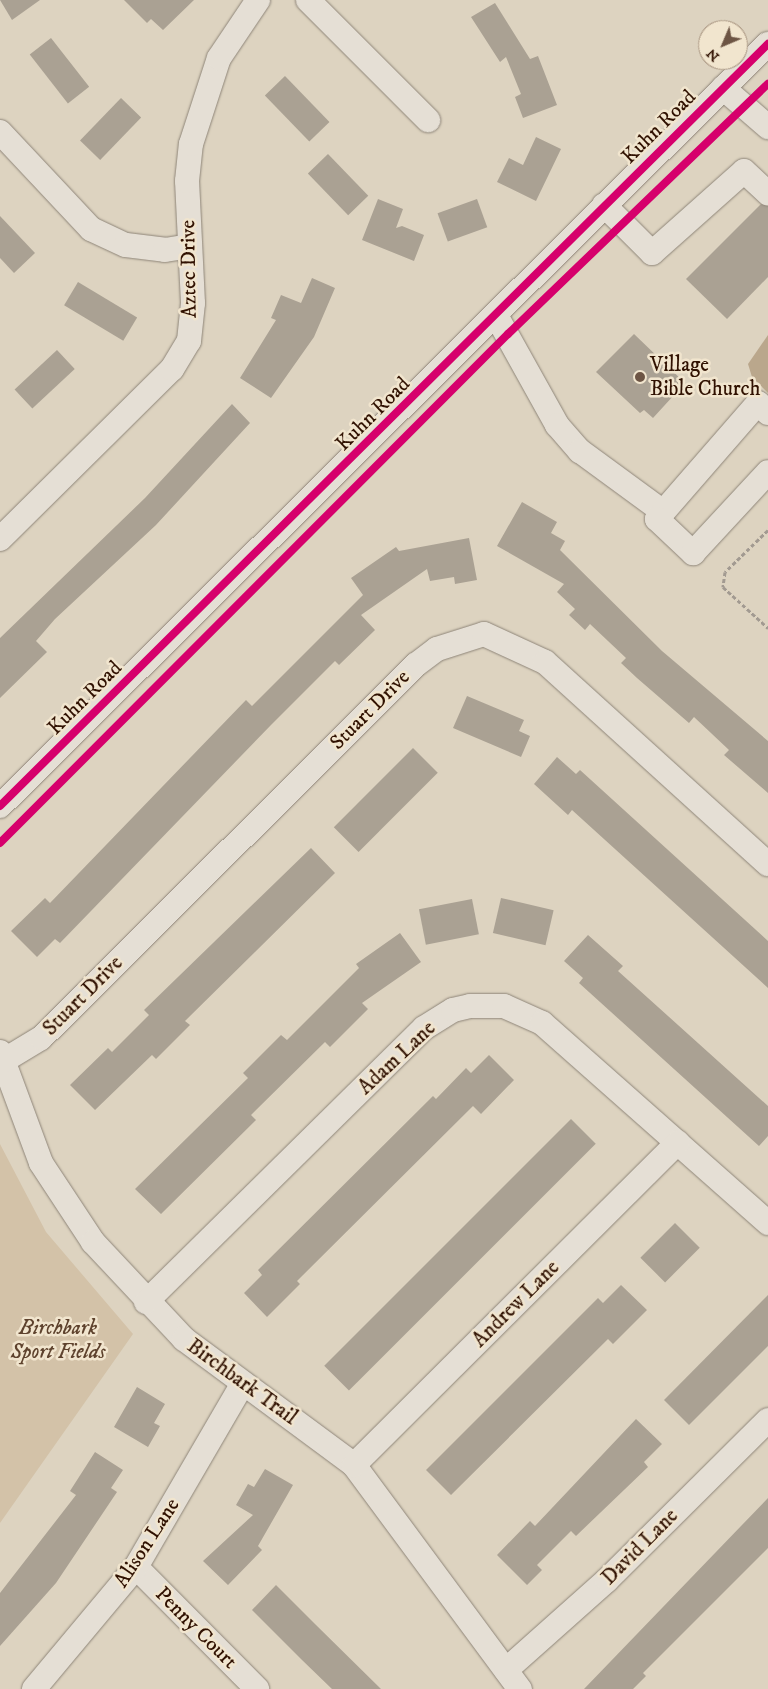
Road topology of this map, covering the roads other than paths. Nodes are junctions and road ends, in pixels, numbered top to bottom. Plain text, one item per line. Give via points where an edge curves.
1 (258, 0) edge
2 (308, 0) edge
3 (768, 44) edge
4 (723, 88) junction
5 (428, 120) dead end
6 (768, 127) edge
7 (0, 132) edge
8 (768, 193) edge
9 (604, 205) junction
10 (190, 246) junction
11 (497, 317) junction
12 (768, 413) edge
13 (768, 472) edge
14 (662, 511) junction
15 (0, 539) edge
16 (0, 806) edge
17 (768, 864) edge
18 (2, 1056) edge
19 (678, 1142) junction
20 (768, 1223) edge
21 (146, 1302) junction
22 (242, 1385) junction
23 (768, 1420) edge
24 (354, 1465) junction
25 (136, 1568) junction
26 (506, 1670) junction
27 (34, 1689) edge
28 (257, 1689) edge
29 (520, 1689) edge

1 - 10 street, Aztec Drive via 219,58 200,108 187,181
2 - 5 street
3 - 4 street, Kuhn Road
4 - 6 street
4 - 9 street, Kuhn Road
7 - 10 street via 91,229 126,245 165,250
8 - 9 street via 744,171 652,252
9 - 11 street, Kuhn Road
10 - 15 street, Aztec Drive via 193,302 189,341 182,354
11 - 14 street via 557,425 580,452
11 - 16 street, Kuhn Road
12 - 14 street via 758,404
13 - 14 street via 693,553 657,519
17 - 18 street, Stuart Drive via 545,662 484,634 437,650 417,664 41,1038
18 - 21 street, Birchbark Trail via 27,1132 58,1193 93,1242
19 - 20 street, Adam Lane
19 - 21 street, Adam Lane via 542,1022 504,1006 453,1010 424,1028
19 - 24 street, Andrew Lane
21 - 22 street, Birchbark Trail
22 - 24 street, Birchbark Trail
22 - 25 street, Alison Lane
23 - 26 street, David Lane via 607,1580
24 - 26 street, Birchbark Trail
25 - 27 street, Alison Lane
25 - 28 street, Penny Court
26 - 29 street, Birchbark Trail

